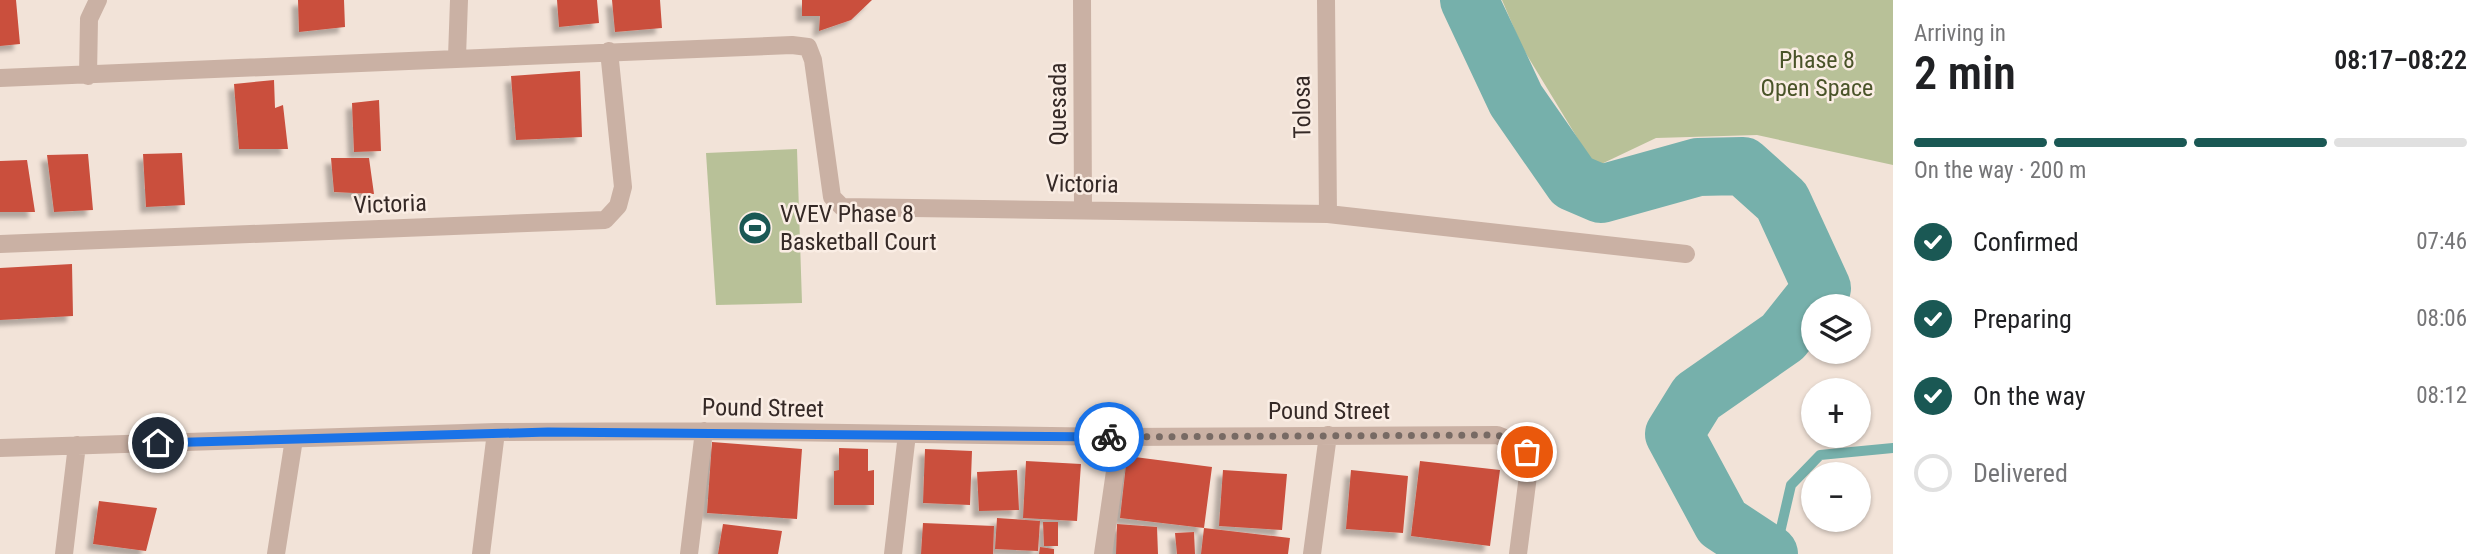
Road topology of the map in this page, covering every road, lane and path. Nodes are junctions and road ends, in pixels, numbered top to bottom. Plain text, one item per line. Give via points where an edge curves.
1 (99, 0) edge
2 (459, 0) edge
3 (1083, 0) edge
4 (1326, 0) edge
5 (609, 51) junction
6 (457, 57) junction
7 (88, 76) junction
8 (0, 78) edge
9 (1083, 209) junction
10 (1328, 214) junction
11 (0, 244) edge
12 (1686, 254) dead end
13 (705, 431) junction
14 (496, 432) junction
15 (907, 434) junction
16 (1328, 435) junction
17 (1120, 437) junction
18 (294, 439) junction
19 (77, 445) junction
20 (0, 448) edge
21 (64, 554) edge
22 (276, 554) edge
23 (481, 554) edge
24 (689, 554) edge
25 (892, 554) edge
26 (1103, 554) edge
27 (1312, 554) edge
28 (1518, 554) edge

1 - 7 street via 89,19
2 - 6 street
3 - 9 street, Quesada
4 - 10 street, Tolosa
5 - 6 street, Victoria
5 - 9 street, Victoria via 808,47 832,197 842,206
5 - 11 street, Victoria via 623,187 618,206 605,220
6 - 7 street, Victoria
7 - 8 street, Victoria
9 - 10 street, Victoria
10 - 12 street, Victoria
13 - 14 street, Pound Street
13 - 15 street, Pound Street
13 - 24 street
14 - 18 street, Pound Street
14 - 23 street
15 - 17 street, Pound Street
15 - 25 street
16 - 17 street, Pound Street
16 - 27 street
16 - 28 street, Pound Street via 1497,435 1523,445 1530,460
17 - 26 street
18 - 19 street, Pound Street
18 - 22 street
19 - 20 street, Pound Street
19 - 21 street

